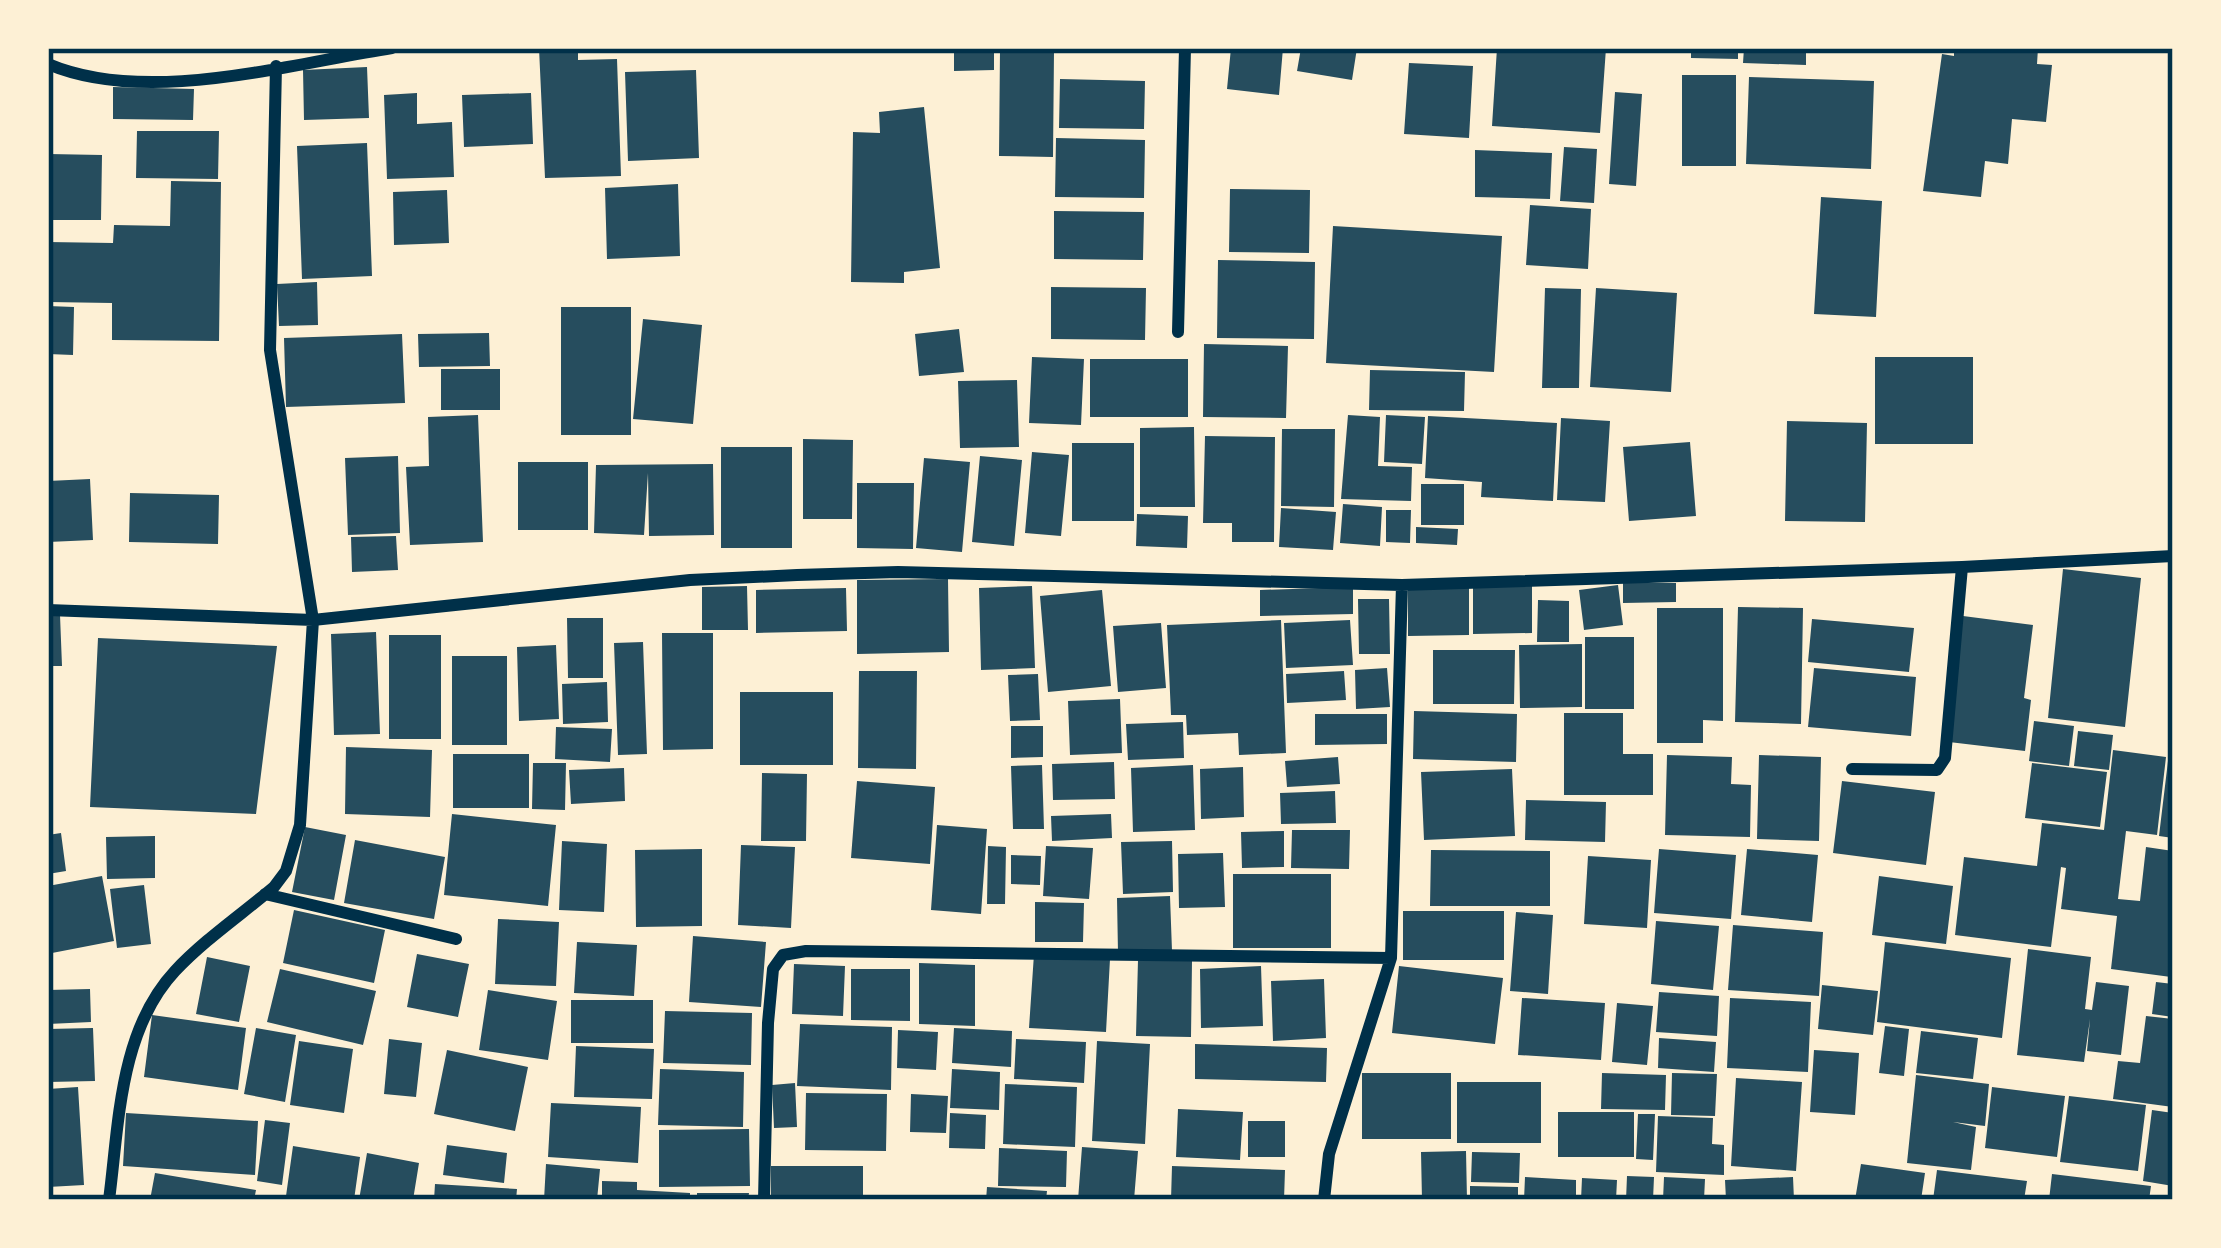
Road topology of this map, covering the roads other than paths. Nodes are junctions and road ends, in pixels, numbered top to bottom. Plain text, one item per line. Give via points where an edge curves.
1 (392, 48) edge
2 (1185, 48) edge
3 (48, 64) edge
4 (276, 66) junction
5 (1178, 332) dead end
6 (2173, 556) edge
7 (1962, 567) junction
8 (1402, 585) junction
9 (48, 610) edge
10 (313, 620) junction
11 (1852, 770) dead end
12 (265, 895) junction
13 (456, 939) dead end
14 (1390, 958) junction
15 (110, 1200) edge
16 (764, 1200) edge
17 (1324, 1200) edge

1 - 4 street
2 - 5 street
3 - 4 street via 81,78 189,83
4 - 10 street via 270,350
6 - 7 street
7 - 8 street
7 - 11 street via 1941,767
8 - 10 street via 797,575
8 - 14 street
9 - 10 street
10 - 12 street via 300,825 286,872
12 - 13 street
12 - 15 street via 174,972 149,1007 124,1081
14 - 16 street via 783,955 772,969
14 - 17 street via 1329,1154

